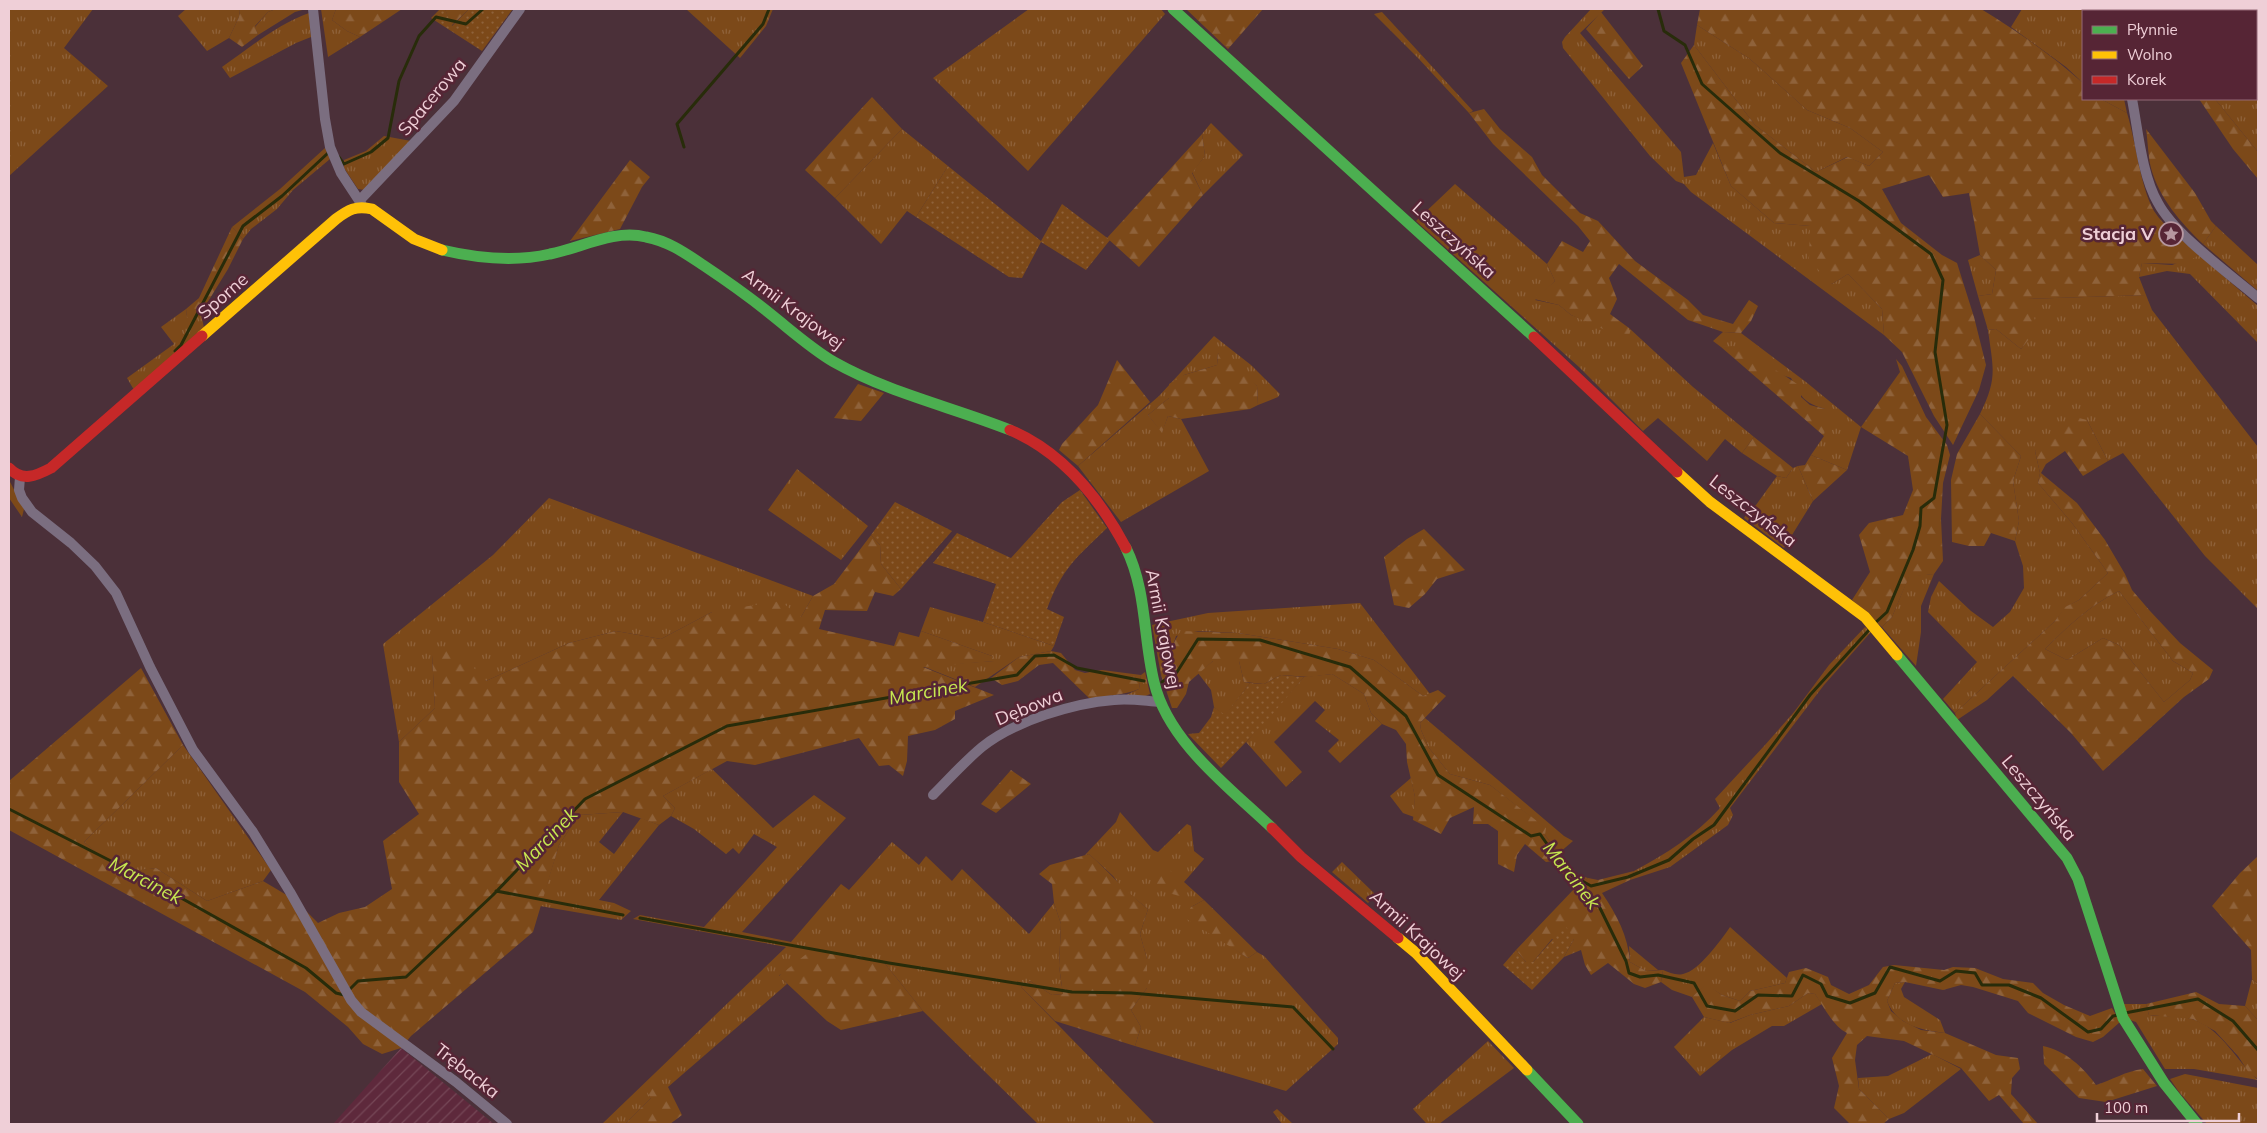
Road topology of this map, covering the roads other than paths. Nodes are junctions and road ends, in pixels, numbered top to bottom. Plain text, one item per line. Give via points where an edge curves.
1 (313, 9) edge
2 (520, 9) edge
3 (1173, 9) edge
4 (2132, 100) edge
5 (361, 203) junction
6 (2258, 298) edge
7 (9, 468) edge
8 (20, 477) junction
9 (1160, 702) junction
10 (933, 796) dead end
11 (507, 1124) edge
12 (1578, 1124) edge
13 (2196, 1124) edge

1 - 5 street via 330,147 341,173
2 - 5 street, Spacerowa via 454,101
3 - 13 street, Leszczyńska via 1488,294 1710,502 1869,621 2067,858 2078,879 2122,1018 2164,1083
4 - 6 street via 2157,203 2184,235
5 - 8 street, Sporne via 336,219 50,468 36,476
5 - 9 street, Armii Krajowej via 422,243 436,249 474,255 538,257 618,236 659,239 719,276 812,348 841,366 883,386 1004,426 1038,444 1054,454 1074,475 1121,537 1138,582 1150,663
7 - 8 street
8 - 11 street, Trębacka via 19,490 32,512 95,566 116,593 193,750 253,832 351,1000 361,1012
9 - 10 street, Dębowa via 1115,699 1042,716 983,746
9 - 12 street, Armii Krajowej via 1166,716 1196,755 1301,857 1416,953

